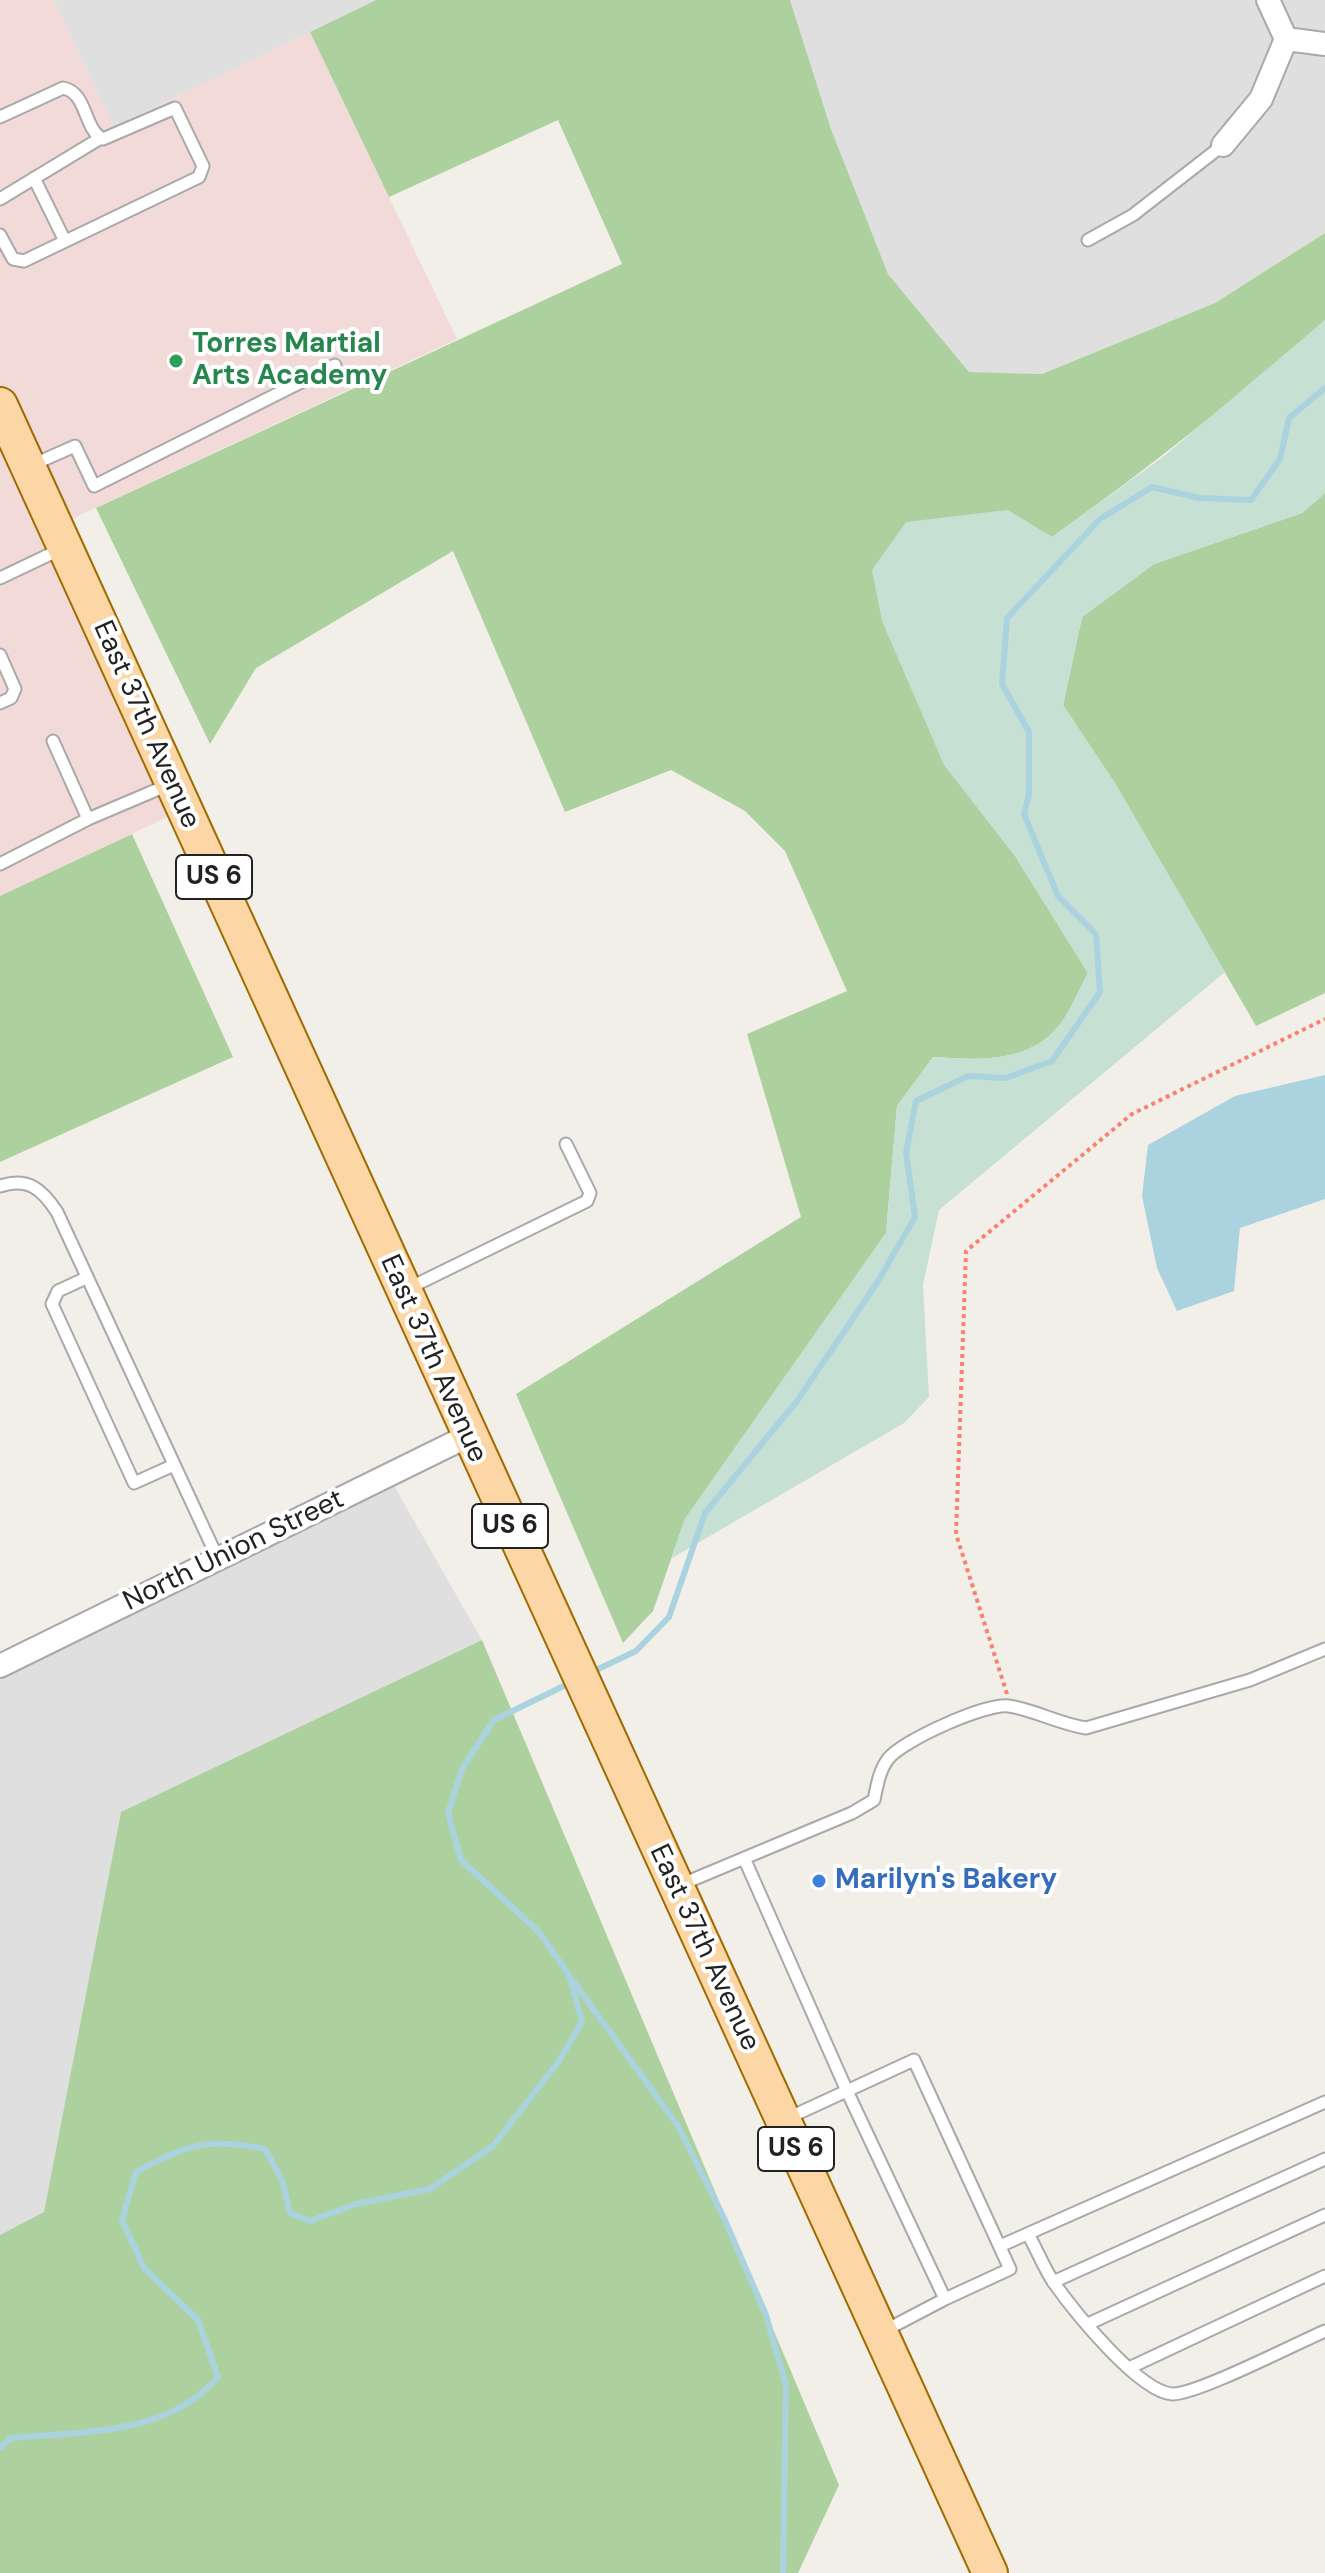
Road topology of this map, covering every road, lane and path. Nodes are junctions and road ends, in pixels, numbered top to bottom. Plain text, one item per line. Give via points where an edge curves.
1 (1268, 0) edge
2 (1286, 39) junction
3 (1325, 44) edge
4 (0, 117) edge
5 (99, 139) junction
6 (1223, 145) joint
7 (34, 178) junction
8 (0, 199) edge
9 (0, 235) edge
10 (1088, 240) dead end
11 (65, 241) junction
12 (335, 365) dead end
13 (0, 405) edge
14 (19, 457) junction
15 (65, 548) junction
16 (0, 578) edge
17 (0, 655) edge
18 (0, 703) edge
19 (53, 741) dead end
20 (172, 783) junction
21 (88, 819) junction
22 (0, 864) edge
23 (1325, 1019) edge
24 (566, 1144) dead end
25 (0, 1186) edge
26 (86, 1278) junction
27 (402, 1291) junction
28 (468, 1436) junction
29 (174, 1465) junction
30 (218, 1559) junction
31 (1325, 1649) edge
32 (0, 1666) edge
33 (1011, 1706) junction
34 (744, 1858) junction
35 (676, 1887) junction
36 (847, 2091) junction
37 (1325, 2102) edge
38 (783, 2120) junction
39 (1325, 2159) edge
40 (1325, 2215) edge
41 (1028, 2234) junction
42 (1000, 2246) junction
43 (1325, 2276) edge
44 (1053, 2282) junction
45 (945, 2299) junction
46 (1088, 2324) junction
47 (1325, 2331) edge
48 (881, 2332) junction
49 (1129, 2368) junction
50 (990, 2573) edge

1 - 2 street
2 - 3 street
2 - 6 street via 1261,99
4 - 5 lane via 70,89
5 - 7 lane
5 - 11 lane via 175,108 202,172
6 - 10 lane via 1133,215
7 - 8 lane
7 - 11 lane
9 - 11 lane via 13,259 24,261
12 - 14 lane via 94,486 75,446
13 - 14 main road, East 37th Avenue / US 6
14 - 15 main road, East 37th Avenue / US 6
15 - 16 lane
15 - 20 main road, East 37th Avenue / US 6
17 - 18 lane via 15,689
19 - 21 lane
20 - 21 lane
20 - 27 main road, East 37th Avenue / US 6
21 - 22 lane
23 - 33 path via 1132,1114 966,1251 956,1534
24 - 27 lane via 590,1193 587,1201
25 - 26 lane via 30,1183 46,1195
26 - 29 lane
26 - 29 lane via 58,1291 52,1304 134,1483
27 - 28 main road, East 37th Avenue / US 6
28 - 30 street, North Union Street
28 - 35 main road, East 37th Avenue / US 6
29 - 30 lane
30 - 32 street, North Union Street
31 - 33 lane via 1250,1680 1086,1728
33 - 34 lane via 989,1706 899,1749 881,1772 874,1800
34 - 35 lane
34 - 36 lane
35 - 38 main road, East 37th Avenue / US 6
36 - 38 lane
36 - 42 lane via 914,2060
36 - 45 lane
37 - 41 lane
38 - 48 main road, East 37th Avenue / US 6
39 - 44 lane
40 - 46 lane
41 - 42 lane
41 - 44 lane
42 - 45 lane via 1010,2269
43 - 49 lane
44 - 46 lane
45 - 48 lane
46 - 49 lane
47 - 49 lane via 1174,2394 1149,2387
48 - 50 main road, East 37th Avenue / US 6

